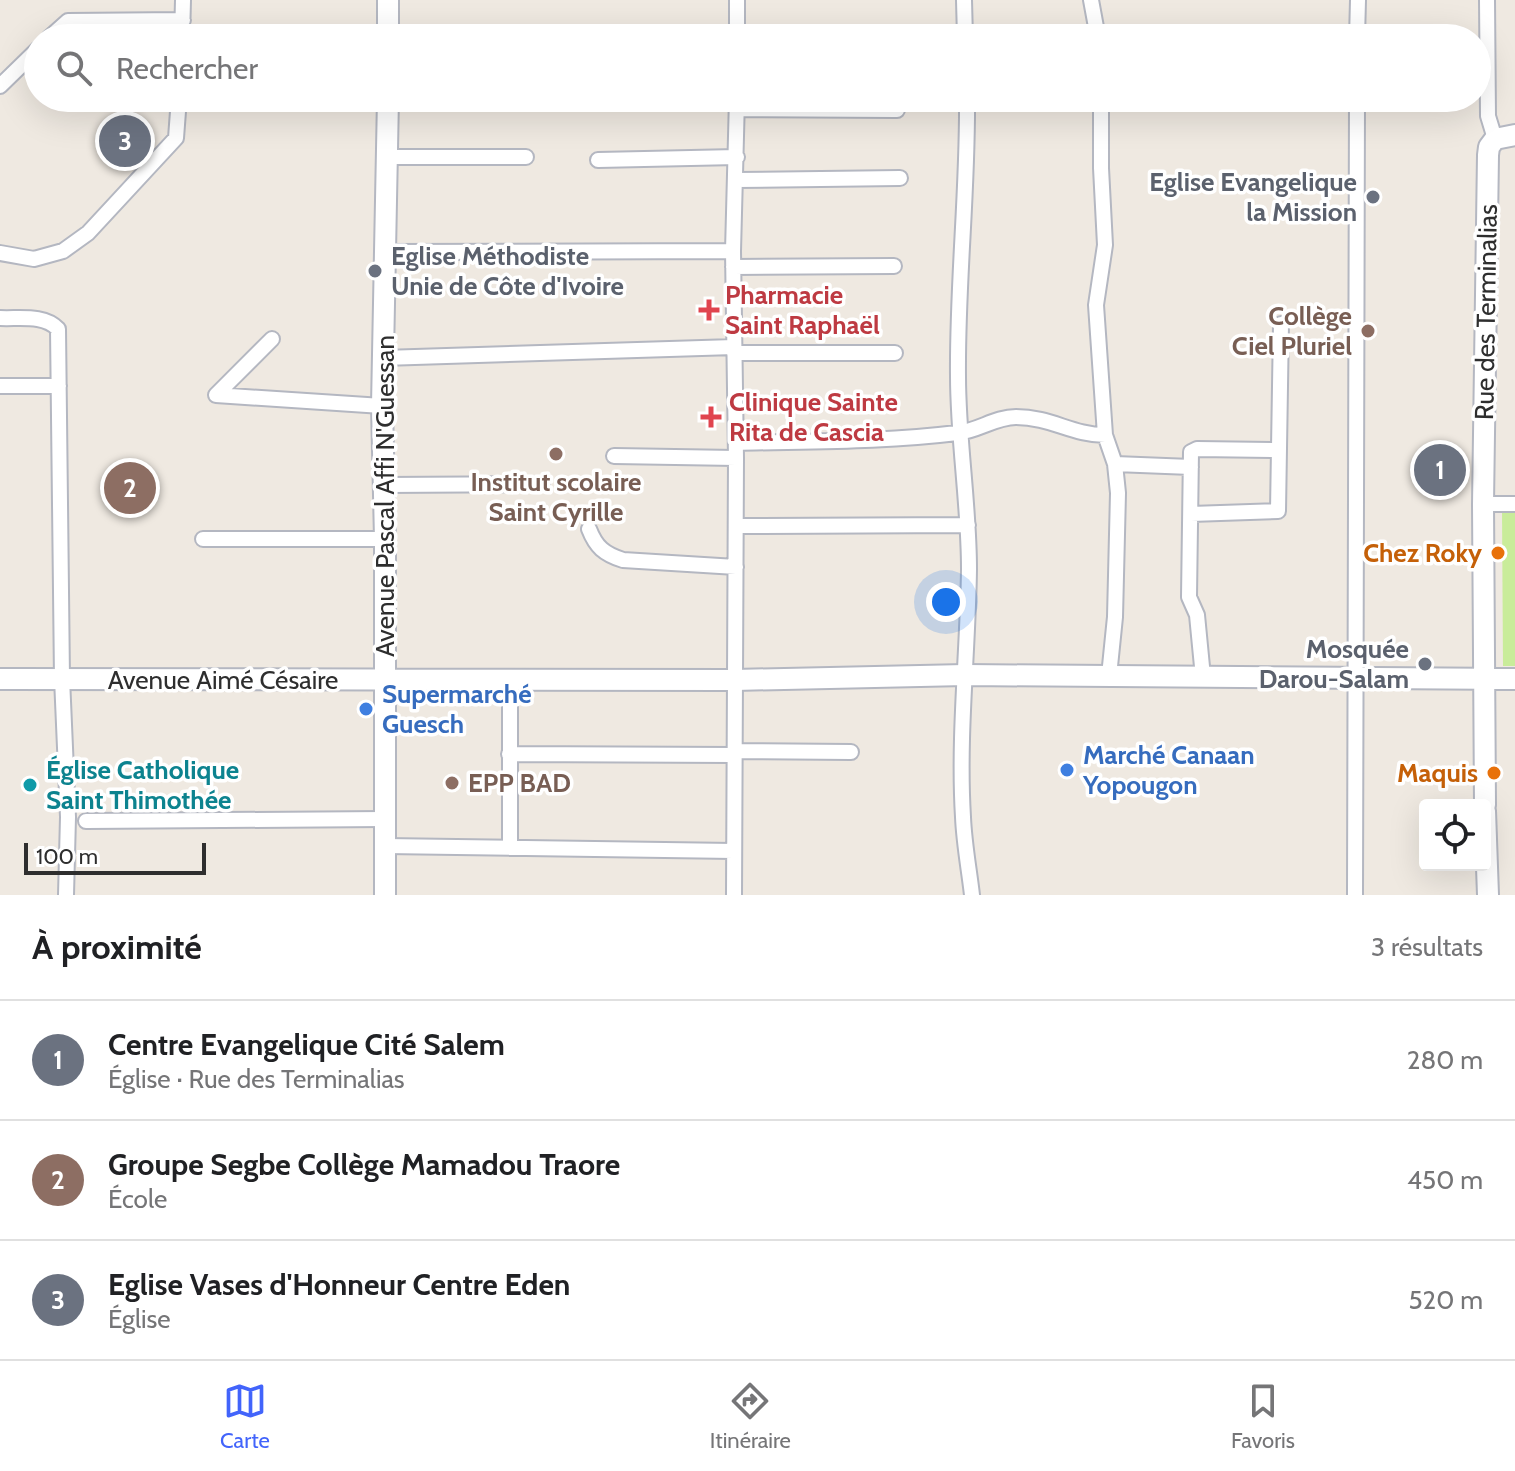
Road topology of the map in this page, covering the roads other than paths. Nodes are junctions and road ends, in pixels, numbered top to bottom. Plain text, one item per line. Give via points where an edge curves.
1 (183, 0) edge
2 (388, 0) edge
3 (737, 0) edge
4 (964, 0) edge
5 (1091, 0) edge
6 (1358, 0) edge
7 (1487, 0) edge
8 (183, 20) junction
9 (65, 24) edge
10 (183, 24) edge
11 (388, 24) edge
12 (737, 24) edge
13 (965, 24) edge
14 (1095, 24) edge
15 (1357, 24) edge
16 (1487, 24) edge
17 (24, 63) edge
18 (0, 86) edge
19 (178, 112) edge
20 (388, 112) edge
21 (737, 112) edge
22 (967, 112) edge
23 (1101, 112) edge
24 (1357, 112) edge
25 (1488, 112) edge
26 (1505, 137) edge
27 (387, 157) junction
28 (526, 157) dead end
29 (737, 157) junction
30 (598, 160) dead end
31 (900, 178) dead end
32 (736, 180) junction
33 (384, 252) junction
34 (0, 253) edge
35 (733, 259) junction
36 (894, 266) dead end
37 (0, 318) edge
38 (1281, 324) dead end
39 (272, 339) dead end
40 (734, 350) junction
41 (895, 353) dead end
42 (383, 358) junction
43 (0, 386) edge
44 (59, 386) junction
45 (382, 406) junction
46 (961, 433) junction
47 (1105, 435) junction
48 (736, 450) junction
49 (1279, 450) junction
50 (614, 456) dead end
51 (1115, 464) junction
52 (1191, 467) junction
53 (542, 484) dead end
54 (384, 485) junction
55 (1483, 504) junction
56 (1515, 504) edge
57 (1191, 514) junction
58 (968, 525) junction
59 (736, 526) junction
60 (589, 529) dead end
61 (203, 539) dead end
62 (385, 539) junction
63 (736, 567) junction
64 (965, 675) junction
65 (1109, 676) junction
66 (1203, 677) junction
67 (62, 678) junction
68 (1355, 678) junction
69 (1482, 678) junction
70 (0, 679) edge
71 (1515, 679) edge
72 (735, 680) junction
73 (386, 681) junction
74 (510, 681) junction
75 (851, 752) dead end
76 (734, 753) junction
77 (509, 754) junction
78 (1485, 799) edge
79 (385, 819) junction
80 (86, 821) dead end
81 (385, 846) junction
82 (510, 848) junction
83 (734, 851) junction
84 (1487, 871) edge
85 (66, 895) edge
86 (385, 895) edge
87 (734, 895) edge
88 (972, 895) edge
89 (1355, 895) edge
90 (1488, 895) edge

1 - 8 street
2 - 11 street
3 - 12 street
4 - 13 street
5 - 14 street
6 - 15 street
7 - 16 street
8 - 9 street
8 - 10 street
17 - 18 street
19 - 34 street via 176,138 88,233 63,251 34,259
20 - 27 street, Avenue Pascal Affi N'Guessan
21 - 29 street
22 - 46 street via 959,303
23 - 47 street via 1105,245 1096,305
24 - 68 street
25 - 26 street
26 - 55 street, Rue des Terminalias via 1489,147 1488,155
27 - 28 street
27 - 33 street, Avenue Pascal Affi N'Guessan
29 - 30 street
29 - 32 street
31 - 32 street
32 - 35 street
33 - 35 street
33 - 42 street, Avenue Pascal Affi N'Guessan
35 - 36 street
35 - 40 street
37 - 44 street via 52,322 58,329
38 - 49 street
39 - 45 street via 216,395
40 - 41 street
40 - 42 street
40 - 48 street
42 - 45 street, Avenue Pascal Affi N'Guessan
43 - 44 street
44 - 67 street
45 - 54 street, Avenue Pascal Affi N'Guessan
46 - 47 street via 1013,417 1050,420 1081,433
46 - 48 street
46 - 58 street
47 - 51 street
48 - 50 street
48 - 59 street
49 - 52 street via 1197,449 1191,452
49 - 57 street via 1278,511
51 - 52 street
51 - 65 street via 1115,617
52 - 57 street
53 - 54 street
54 - 62 street, Avenue Pascal Affi N'Guessan
55 - 56 street
55 - 69 street, Rue des Terminalias
57 - 66 street via 1189,597 1197,615
58 - 59 street
58 - 64 street
59 - 63 street
60 - 63 street via 599,549 623,560
61 - 62 street
62 - 73 street, Avenue Pascal Affi N'Guessan
63 - 72 street
64 - 65 street, Avenue Aimé Césaire
64 - 72 street, Avenue Aimé Césaire
64 - 88 street via 963,814
65 - 66 street, Avenue Aimé Césaire
66 - 68 street, Avenue Aimé Césaire
67 - 70 street, Avenue Aimé Césaire
67 - 73 street, Avenue Aimé Césaire
67 - 85 street
68 - 69 street, Avenue Aimé Césaire
68 - 89 street
69 - 71 street, Avenue Aimé Césaire
69 - 78 street, Rue des Terminalias
72 - 74 street, Avenue Aimé Césaire
72 - 76 street
73 - 74 street, Avenue Aimé Césaire
73 - 79 street, Avenue Pascal Affi N'Guessan
74 - 77 street
75 - 76 street
76 - 77 street
76 - 83 street
77 - 82 street
79 - 80 street
79 - 81 street, Avenue Pascal Affi N'Guessan
81 - 82 street
81 - 86 street, Avenue Pascal Affi N'Guessan
82 - 83 street
83 - 87 street
84 - 90 street

